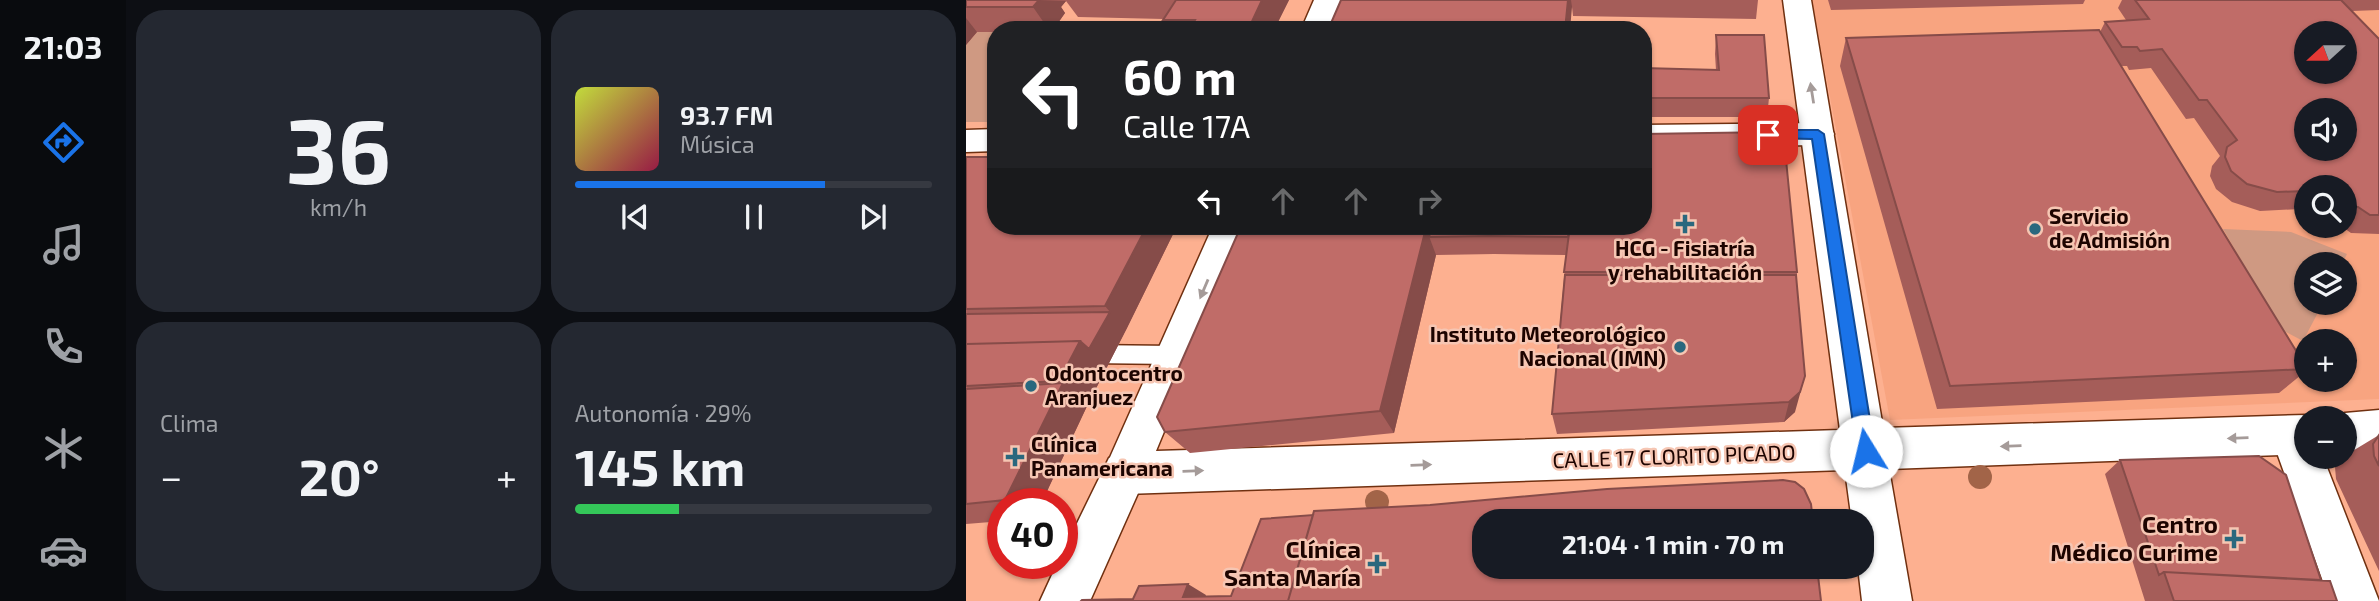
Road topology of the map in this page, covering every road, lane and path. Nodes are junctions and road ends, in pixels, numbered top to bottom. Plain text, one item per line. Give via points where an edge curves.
1 (1328, 0) edge
2 (1797, 0) edge
3 (1319, 21) edge
4 (1818, 134) junction
5 (1652, 136) edge
6 (987, 140) edge
7 (966, 141) edge
8 (1227, 235) edge
9 (1071, 354) edge
10 (1175, 355) junction
11 (2379, 430) edge
12 (2357, 432) edge
13 (2294, 436) edge
14 (1866, 451) junction
15 (2311, 469) edge
16 (1125, 473) junction
17 (1065, 601) edge
18 (1887, 601) edge
19 (2355, 601) edge

1 - 3 street
4 -> 2 street
4 - 5 street
4 - 14 street
6 - 7 street
8 -> 10 street
9 - 10 lane
10 - 16 street
11 - 12 street
13 -> 14 street, CALLE 17 CLORITO PICADO
16 -> 14 street, CALLE 17 CLORITO PICADO
14 - 18 street
15 - 19 street
16 - 17 street

